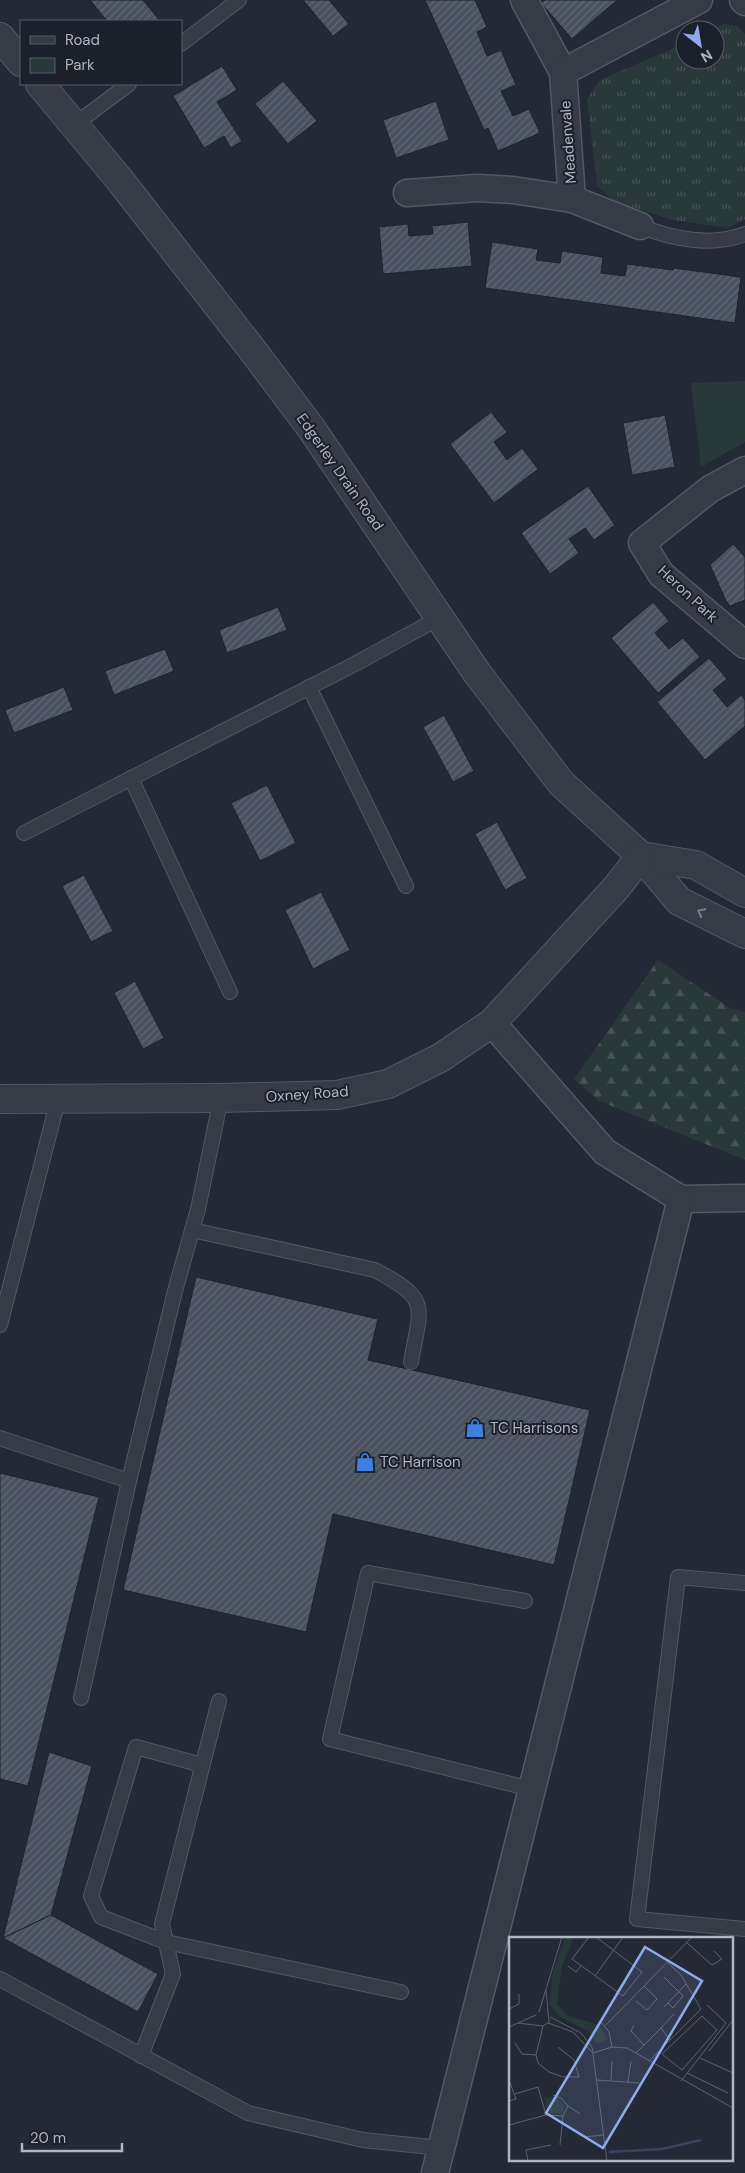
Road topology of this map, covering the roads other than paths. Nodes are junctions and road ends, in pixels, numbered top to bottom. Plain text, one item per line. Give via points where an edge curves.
1 (239, 0) edge
2 (524, 0) edge
3 (699, 0) edge
4 (0, 36) edge
5 (182, 43) edge
6 (20, 61) edge
7 (563, 72) junction
8 (41, 85) edge
9 (128, 85) edge
10 (74, 125) junction
11 (407, 193) dead end
12 (572, 199) junction
13 (640, 226) joint
14 (745, 234) edge
15 (745, 470) edge
16 (439, 618) junction
17 (745, 645) edge
18 (309, 687) junction
19 (131, 778) junction
20 (24, 833) dead end
21 (641, 856) junction
22 (406, 886) dead end
23 (745, 893) edge
24 (745, 934) edge
25 (230, 992) dead end
26 (492, 1023) junction
27 (0, 1098) edge
28 (221, 1098) junction
29 (58, 1100) junction
30 (744, 1198) edge
31 (681, 1199) junction
32 (192, 1230) junction
33 (0, 1325) edge
34 (410, 1362) dead end
35 (0, 1438) edge
36 (129, 1481) junction
37 (745, 1583) edge
38 (525, 1601) dead end
39 (82, 1698) dead end
40 (219, 1702) dead end
41 (202, 1765) junction
42 (531, 1789) junction
43 (745, 1929) edge
44 (166, 1942) junction
45 (0, 1979) edge
46 (401, 1992) dead end
47 (141, 2056) junction
48 (441, 2148) junction
49 (436, 2173) edge

1 - 5 lane
2 - 7 street
3 - 7 street
4 - 6 street
7 - 12 street, Meadenvale
8 - 10 street, Edgerley Drain Road
9 - 10 lane
10 - 16 street, Edgerley Drain Road via 311,428
11 - 12 street, Meadenvale via 477,188
12 - 13 street
13 - 14 lane via 697,240 711,241
15 - 17 street, Heron Park via 710,489 642,543 661,574
16 - 18 lane
16 - 21 street, Edgerley Drain Road via 561,783
18 - 19 lane
18 - 22 lane
19 - 20 lane
19 - 25 lane
21 - 23 street via 696,865
24 -> 21 street, Edgerley Drain Road via 679,901
21 - 26 street, Oxney Road via 616,888
26 - 28 street, Oxney Road via 440,1058 388,1084 337,1095
26 - 31 street via 605,1152
27 - 29 street, Oxney Road
28 - 29 street, Oxney Road
28 - 32 lane
29 - 33 lane
30 - 31 street
31 - 42 street
32 - 34 lane via 375,1270 400,1284 417,1302 420,1312
32 - 36 lane
35 - 36 lane
36 - 39 lane
37 - 43 lane via 678,1577 637,1919
38 - 42 lane via 368,1573 330,1739
40 - 41 lane
41 - 44 lane via 162,1924
41 - 44 lane via 136,1748 91,1896 101,1917
42 - 48 street
44 - 46 lane
44 - 47 lane via 173,1974
45 - 47 lane
47 - 48 lane via 248,2113 363,2140
48 - 49 street

